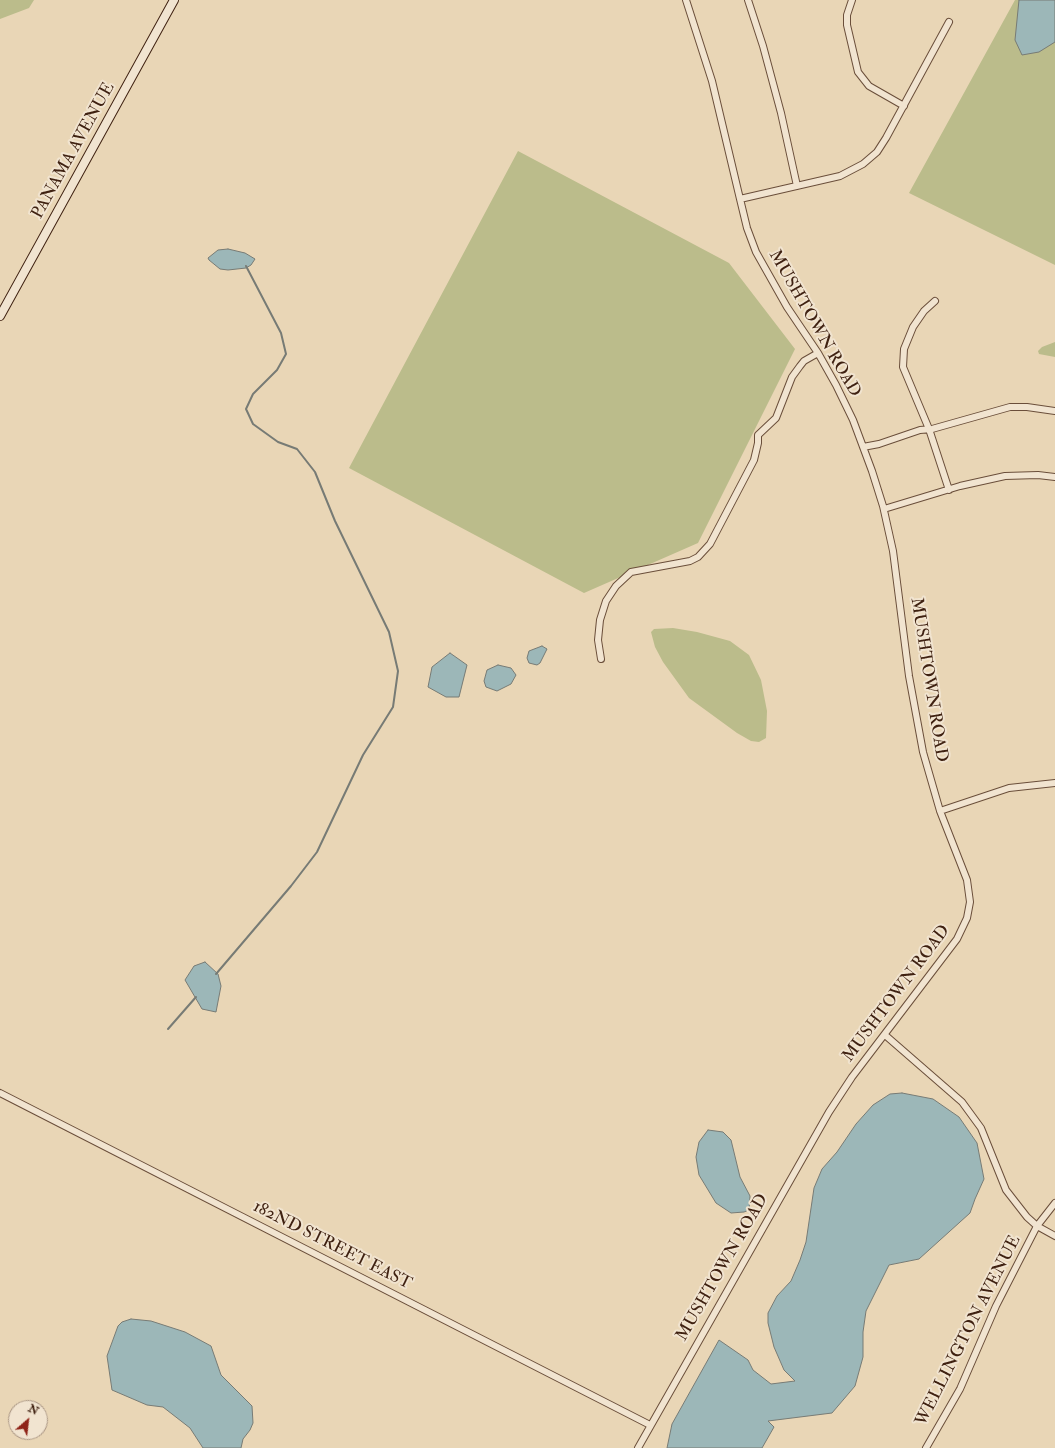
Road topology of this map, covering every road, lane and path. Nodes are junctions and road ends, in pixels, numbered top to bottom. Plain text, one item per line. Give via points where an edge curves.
1 (174, 0) edge
2 (686, 0) edge
3 (748, 0) edge
4 (852, 0) edge
5 (949, 22) dead end
6 (904, 106) junction
7 (797, 186) junction
8 (740, 200) junction
9 (936, 301) dead end
10 (0, 316) edge
11 (818, 353) junction
12 (1055, 411) edge
13 (929, 429) junction
14 (863, 447) junction
15 (1055, 477) edge
16 (949, 490) junction
17 (884, 509) junction
18 (601, 659) dead end
19 (1055, 783) edge
20 (940, 811) junction
21 (885, 1035) junction
22 (0, 1093) edge
23 (1055, 1203) edge
24 (1037, 1226) junction
25 (1055, 1236) edge
26 (650, 1425) junction
27 (638, 1448) edge
28 (926, 1448) edge

1 - 10 main road, PANAMA AVENUE
2 - 8 street, MUSHTOWN ROAD via 712,81
3 - 7 street via 781,113
4 - 6 street via 846,15 858,72 869,86
5 - 6 street
6 - 7 street via 877,152 863,164 840,176
7 - 8 street
8 - 11 street, MUSHTOWN ROAD via 756,252 787,307
9 - 13 street via 924,311 913,327 904,349 903,367
11 - 14 street, MUSHTOWN ROAD via 853,420
11 - 18 street via 800,366 792,377 776,418 758,435 754,460 710,544 698,557 690,561 631,572 616,586 606,601 600,620 598,640
12 - 13 street via 1010,407
13 - 14 street
13 - 16 street
14 - 17 street, MUSHTOWN ROAD
15 - 16 street via 1005,476
16 - 17 street
17 - 20 street, MUSHTOWN ROAD via 893,551 909,676 923,752
19 - 20 street via 1009,788
20 - 21 street, MUSHTOWN ROAD via 967,880 969,911 962,930 949,951
21 - 24 street via 967,1108 981,1128 1006,1190
21 - 26 street, MUSHTOWN ROAD via 829,1112
22 - 26 street, 182ND STREET EAST
23 - 24 street, WELLINGTON AVENUE
24 - 25 street
24 - 28 street, WELLINGTON AVENUE via 996,1306 960,1389
26 - 27 street, MUSHTOWN ROAD

